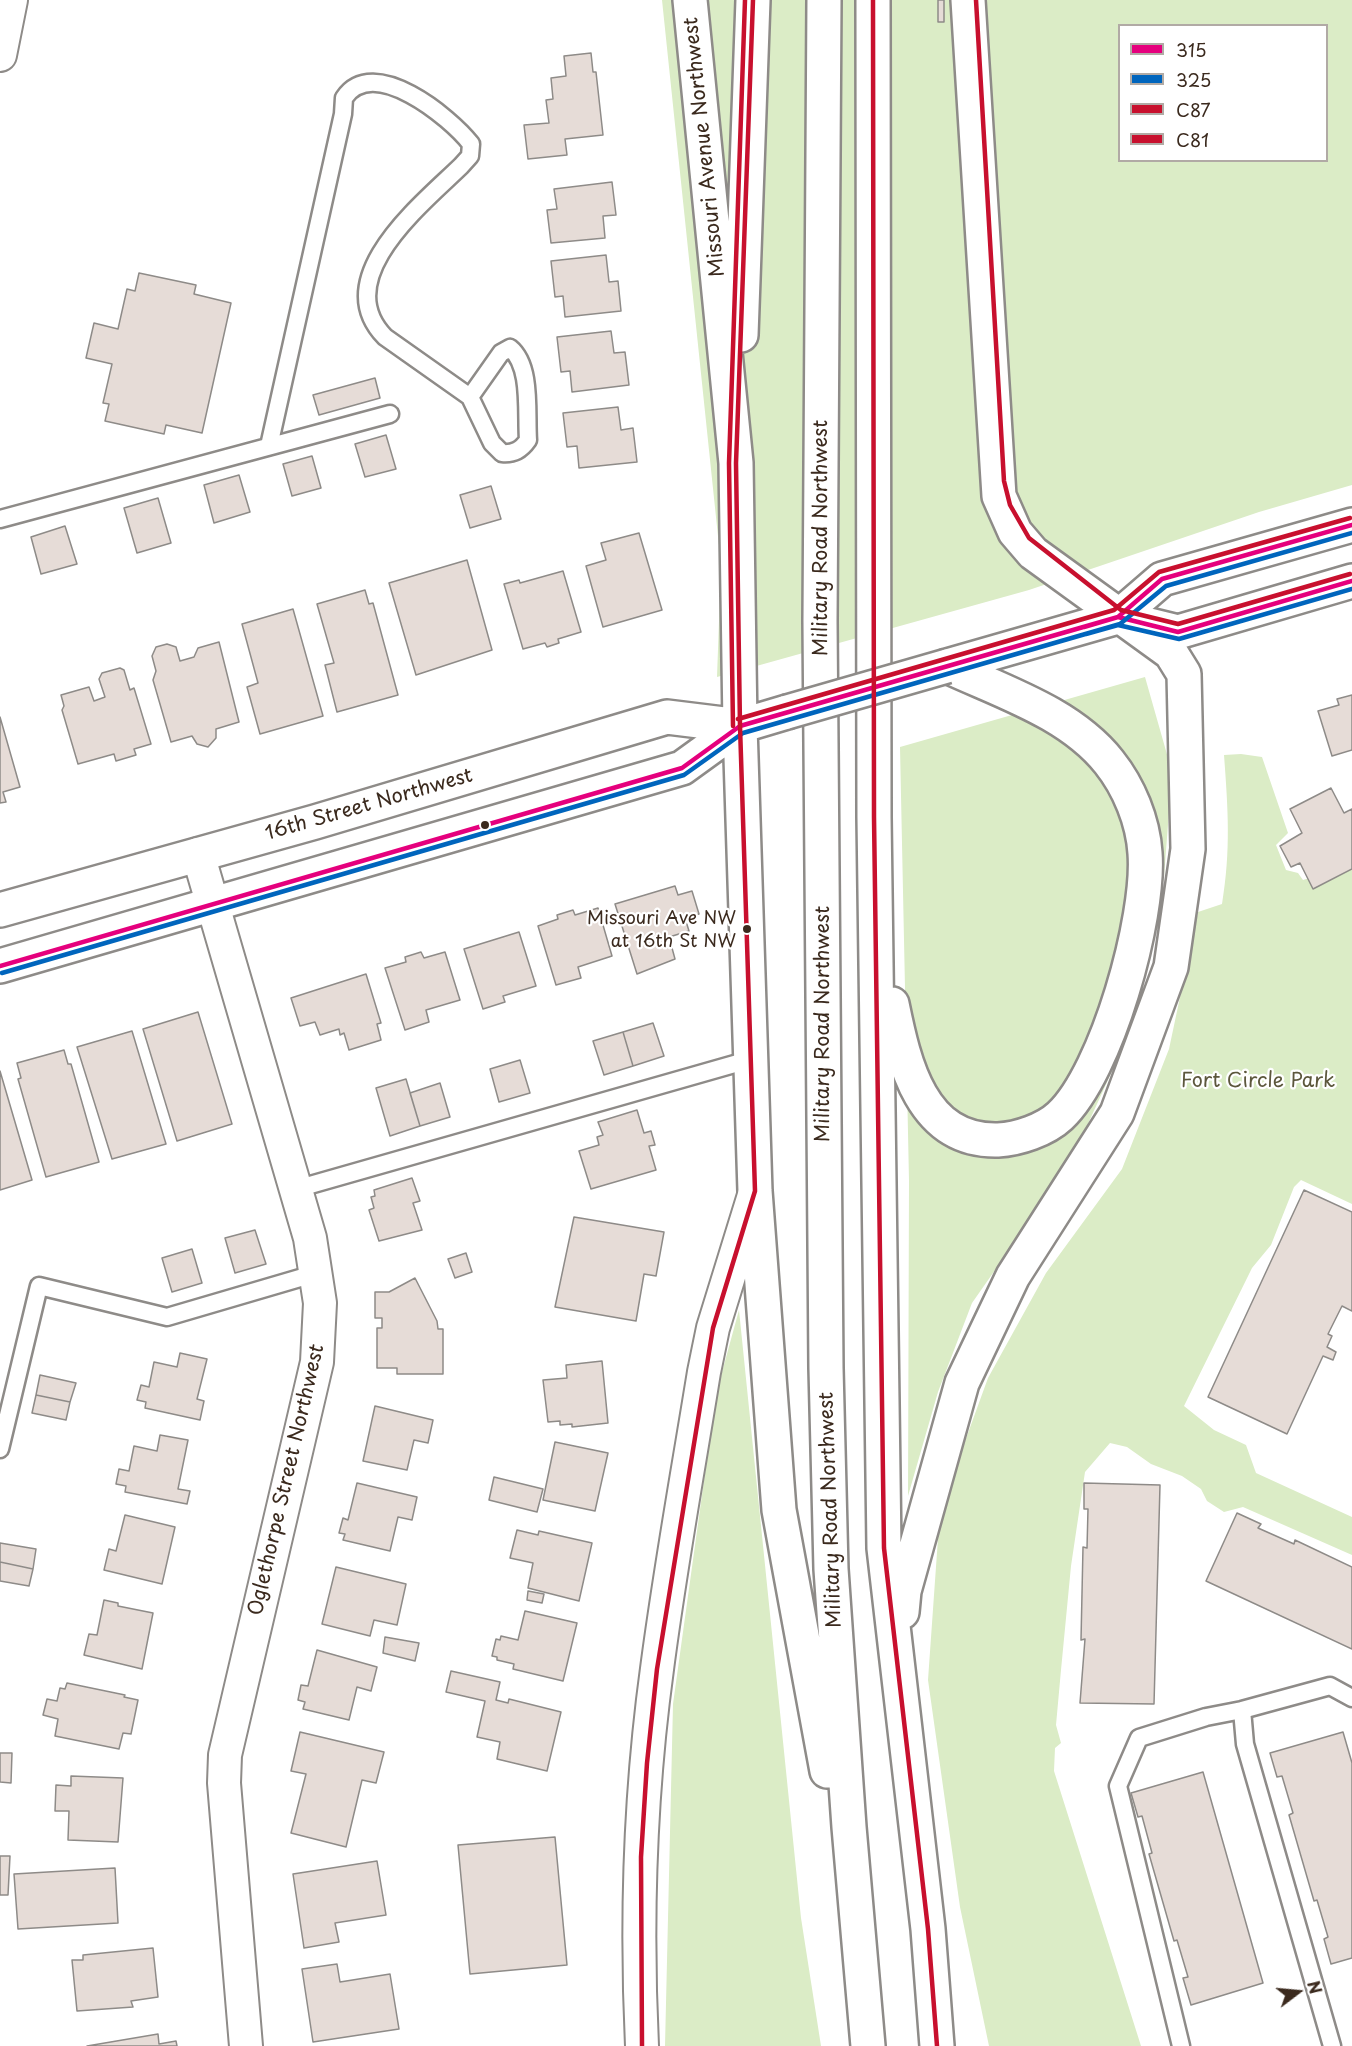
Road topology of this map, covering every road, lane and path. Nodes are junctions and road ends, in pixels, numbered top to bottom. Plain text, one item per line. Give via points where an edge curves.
1 (11, 0) edge
2 (690, 0) edge
3 (753, 0) edge
4 (824, 0) edge
5 (873, 0) edge
6 (968, 0) edge
7 (0, 55) edge
8 (470, 398) junction
9 (390, 414) dead end
10 (269, 446) junction
11 (736, 463) junction
12 (0, 519) edge
13 (1352, 525) edge
14 (1352, 581) edge
15 (1118, 617) junction
16 (947, 666) junction
17 (740, 726) junction
18 (198, 854) junction
19 (213, 905) junction
20 (0, 910) edge
21 (876, 929) junction
22 (0, 966) edge
23 (752, 1059) junction
24 (296, 1189) junction
25 (755, 1191) junction
26 (317, 1273) junction
27 (0, 1449) edge
28 (897, 1667) junction
29 (1352, 1698) edge
30 (1242, 1710) junction
31 (859, 1944) junction
32 (246, 2046) edge
33 (642, 2046) edge
34 (868, 2046) edge
35 (937, 2046) edge
36 (1181, 2046) edge
37 (1332, 2046) edge

1 - 7 street
2 - 11 main road, Missouri Avenue Northwest
3 - 11 main road
4 - 31 main road, Military Road Northwest via 820,621 826,1368 831,1569
5 - 21 main road
6 - 15 main road via 999,496 1008,521 1023,543
8 - 8 lane via 492,443 502,453 512,454 523,447 528,440 519,355 510,348 501,352
8 - 10 lane via 375,328 368,290 374,264 388,238 470,156 471,144 435,108 408,93 372,83 356,86 344,98
9 - 10 lane
10 - 12 lane
11 - 17 main road, Missouri Avenue Northwest
13 - 15 main road, 16th Street Northwest via 1162,579
14 - 15 main road via 1178,632
15 - 16 main road, 16th Street Northwest
15 - 28 main road via 1171,653 1184,674 1188,849 1171,967 1118,1113 1013,1276 962,1383 904,1591
16 - 17 main road, 16th Street Northwest, bridge
16 - 21 main road via 1051,715 1092,742 1120,777 1142,828 1146,879 1130,962 1089,1076 1059,1118 1011,1139 987,1140 947,1126 934,1114 910,1076
17 - 18 main road, 16th Street Northwest via 667,717
17 - 19 main road, 16th Street Northwest via 682,768
17 - 23 main road, Missouri Avenue Northwest
18 - 19 street, Oglethorpe Street Northwest
18 - 20 main road, 16th Street Northwest
19 - 22 main road, 16th Street Northwest
19 - 24 street, Oglethorpe Street Northwest
21 - 28 main road via 884,1548
23 - 24 lane
23 - 25 main road, Missouri Avenue Northwest
24 - 26 street, Oglethorpe Street Northwest
25 - 31 main road via 779,1510
25 - 33 street, Missouri Avenue Northwest via 713,1328 656,1671 640,1900
26 - 27 lane via 167,1317 39,1286
26 - 32 street, Oglethorpe Street Northwest via 321,1330 317,1362 225,1755 224,1783
28 - 35 main road via 928,1929
29 - 30 lane via 1330,1686
30 - 36 lane via 1139,1738 1118,1786
30 - 37 lane via 1245,1744
31 - 34 main road, Military Road Northwest

